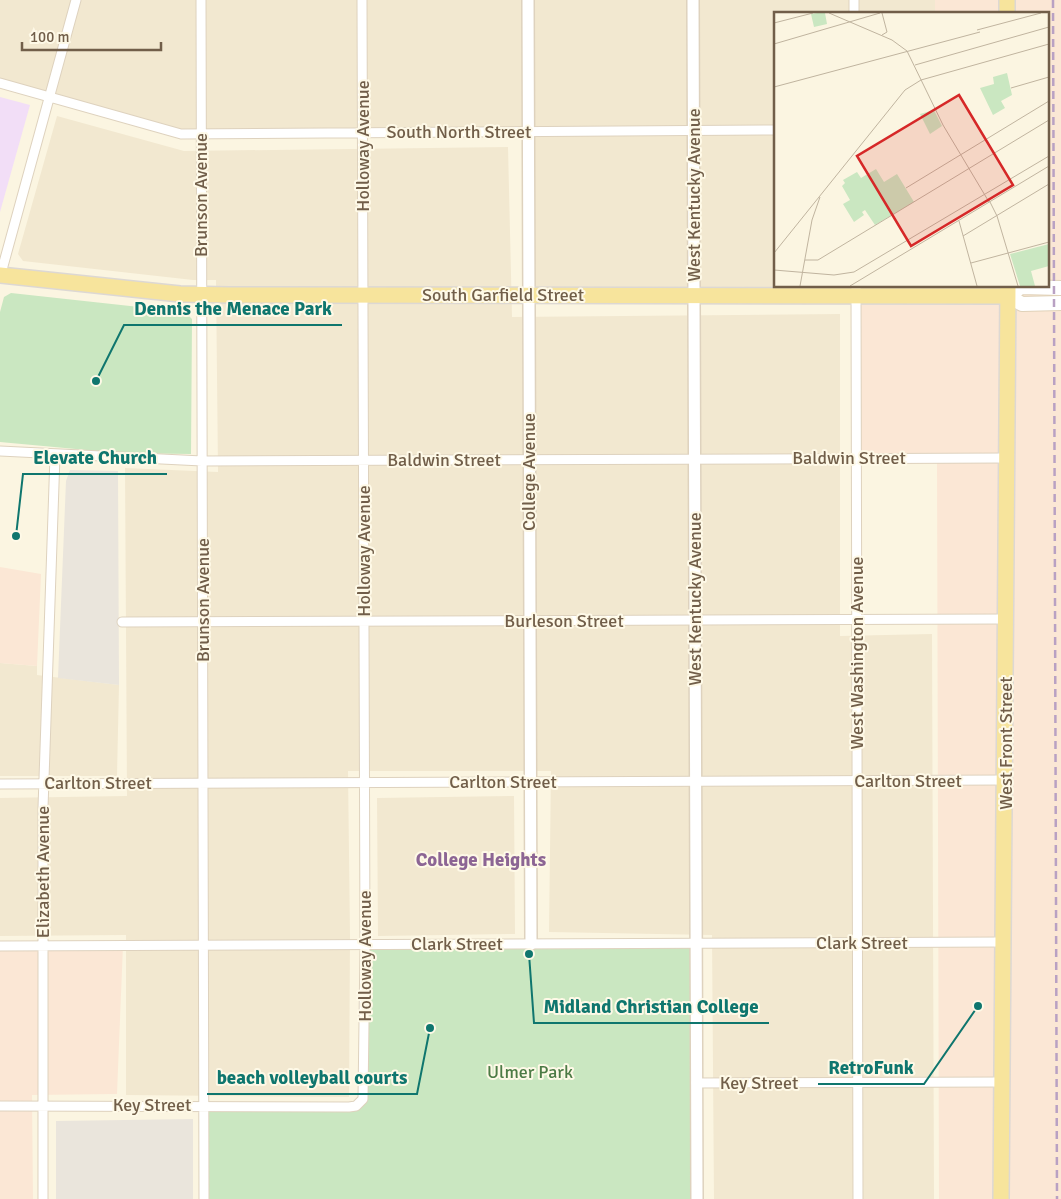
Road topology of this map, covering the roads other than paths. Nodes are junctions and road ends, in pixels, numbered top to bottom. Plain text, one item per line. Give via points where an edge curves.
1 (76, 0) edge
2 (201, 0) edge
3 (362, 0) edge
4 (528, 0) edge
5 (693, 0) edge
6 (0, 83) edge
7 (50, 97) junction
8 (694, 130) junction
9 (774, 130) edge
10 (363, 132) junction
11 (528, 132) junction
12 (201, 133) junction
13 (0, 276) edge
14 (1048, 288) edge
15 (1061, 288) edge
16 (856, 290) edge
17 (1008, 291) edge
18 (202, 294) junction
19 (363, 295) junction
20 (529, 295) junction
21 (694, 295) junction
22 (1061, 303) edge
23 (0, 451) edge
24 (55, 456) junction
25 (856, 457) junction
26 (1008, 458) junction
27 (529, 459) junction
28 (695, 459) junction
29 (363, 460) junction
30 (202, 461) junction
31 (1006, 619) junction
32 (696, 620) junction
33 (857, 620) junction
34 (364, 621) junction
35 (530, 621) junction
36 (122, 622) dead end
37 (203, 622) junction
38 (1005, 780) junction
39 (857, 781) junction
40 (531, 782) junction
41 (696, 782) junction
42 (44, 783) junction
43 (203, 783) junction
44 (365, 783) junction
45 (0, 784) edge
46 (1004, 942) junction
47 (858, 943) junction
48 (531, 944) junction
49 (696, 944) junction
50 (204, 945) junction
51 (365, 945) junction
52 (0, 946) edge
53 (43, 946) junction
54 (1002, 1082) junction
55 (696, 1083) junction
56 (858, 1083) junction
57 (362, 1102) joint
58 (205, 1105) junction
59 (0, 1106) edge
60 (43, 1106) junction
61 (43, 1199) edge
62 (204, 1199) edge
63 (697, 1199) edge
64 (858, 1199) edge
65 (1001, 1199) edge

1 - 7 street
2 - 12 street, Brunson Avenue
3 - 10 street, Holloway Avenue
4 - 11 street, College Avenue
5 - 8 street, West Kentucky Avenue
6 - 7 street, South North Street
7 - 12 street, South North Street via 181,134
7 - 13 street
8 - 9 street, South North Street
8 - 11 street, South North Street
8 - 21 street, West Kentucky Avenue
10 - 11 street, South North Street
10 - 12 street, South North Street
10 - 19 street, Holloway Avenue
11 - 20 street, College Avenue
12 - 18 street, Brunson Avenue
13 - 18 main road, South Garfield Street
14 - 15 main road, South Garfield Street
16 - 17 main road, South Garfield Street
16 - 21 main road, South Garfield Street
16 - 25 street, West Washington Avenue
17 - 22 main road, South Garfield Street via 1022,304
17 - 26 main road, West Front Street
18 - 19 main road, South Garfield Street
18 - 30 street, Brunson Avenue
19 - 20 main road, South Garfield Street
19 - 29 street, Holloway Avenue
20 - 21 main road, South Garfield Street
20 - 27 street, College Avenue
21 - 28 street, West Kentucky Avenue
23 - 24 street, Baldwin Street
24 - 30 street, Baldwin Street
24 - 42 street, Elizabeth Avenue
25 - 26 street, Baldwin Street
25 - 28 street, Baldwin Street
25 - 33 street, West Washington Avenue
26 - 31 main road, West Front Street
27 - 28 street, Baldwin Street
27 - 29 street, Baldwin Street
27 - 35 street, College Avenue
28 - 32 street, West Kentucky Avenue
29 - 30 street, Baldwin Street
29 - 34 street, Holloway Avenue
30 - 37 street, Brunson Avenue
31 - 33 street, Burleson Street
31 - 38 main road, West Front Street
32 - 33 street, Burleson Street
32 - 35 street, Burleson Street
32 - 41 street, West Kentucky Avenue
33 - 39 street, West Washington Avenue
34 - 35 street, Burleson Street
34 - 37 street, Burleson Street
34 - 44 street, Holloway Avenue
35 - 40 street, College Avenue
36 - 37 street, Burleson Street
37 - 43 street, Brunson Avenue
38 - 39 street, Carlton Street
38 - 46 main road, West Front Street
39 - 41 street, Carlton Street
39 - 47 street, West Washington Avenue
40 - 41 street, Carlton Street
40 - 44 street, Carlton Street
40 - 48 street, College Avenue
41 - 49 street, West Kentucky Avenue
42 - 43 street, Carlton Street
42 - 45 street, Carlton Street
42 - 53 street, Elizabeth Avenue
43 - 44 street, Carlton Street
43 - 50 street, Brunson Avenue
44 - 51 street, Holloway Avenue
46 - 47 street, Clark Street
46 - 54 main road, West Front Street
47 - 49 street, Clark Street
47 - 56 street, West Washington Avenue
48 - 49 street, Clark Street
48 - 51 street, Clark Street
49 - 55 street, West Kentucky Avenue
50 - 51 street, Clark Street
50 - 53 street, Clark Street
50 - 58 street, Brunson Avenue
51 - 57 street, Holloway Avenue via 365,1089
52 - 53 street, Clark Street
53 - 60 street, Elizabeth Avenue
54 - 56 street, Key Street
54 - 65 main road, West Front Street
55 - 56 street, Key Street
55 - 63 street, West Kentucky Avenue
56 - 64 street, West Washington Avenue
57 - 58 street, Key Street via 348,1107
58 - 60 street, Key Street
58 - 62 street, Brunson Avenue
59 - 60 street, Key Street
60 - 61 street, Elizabeth Avenue

